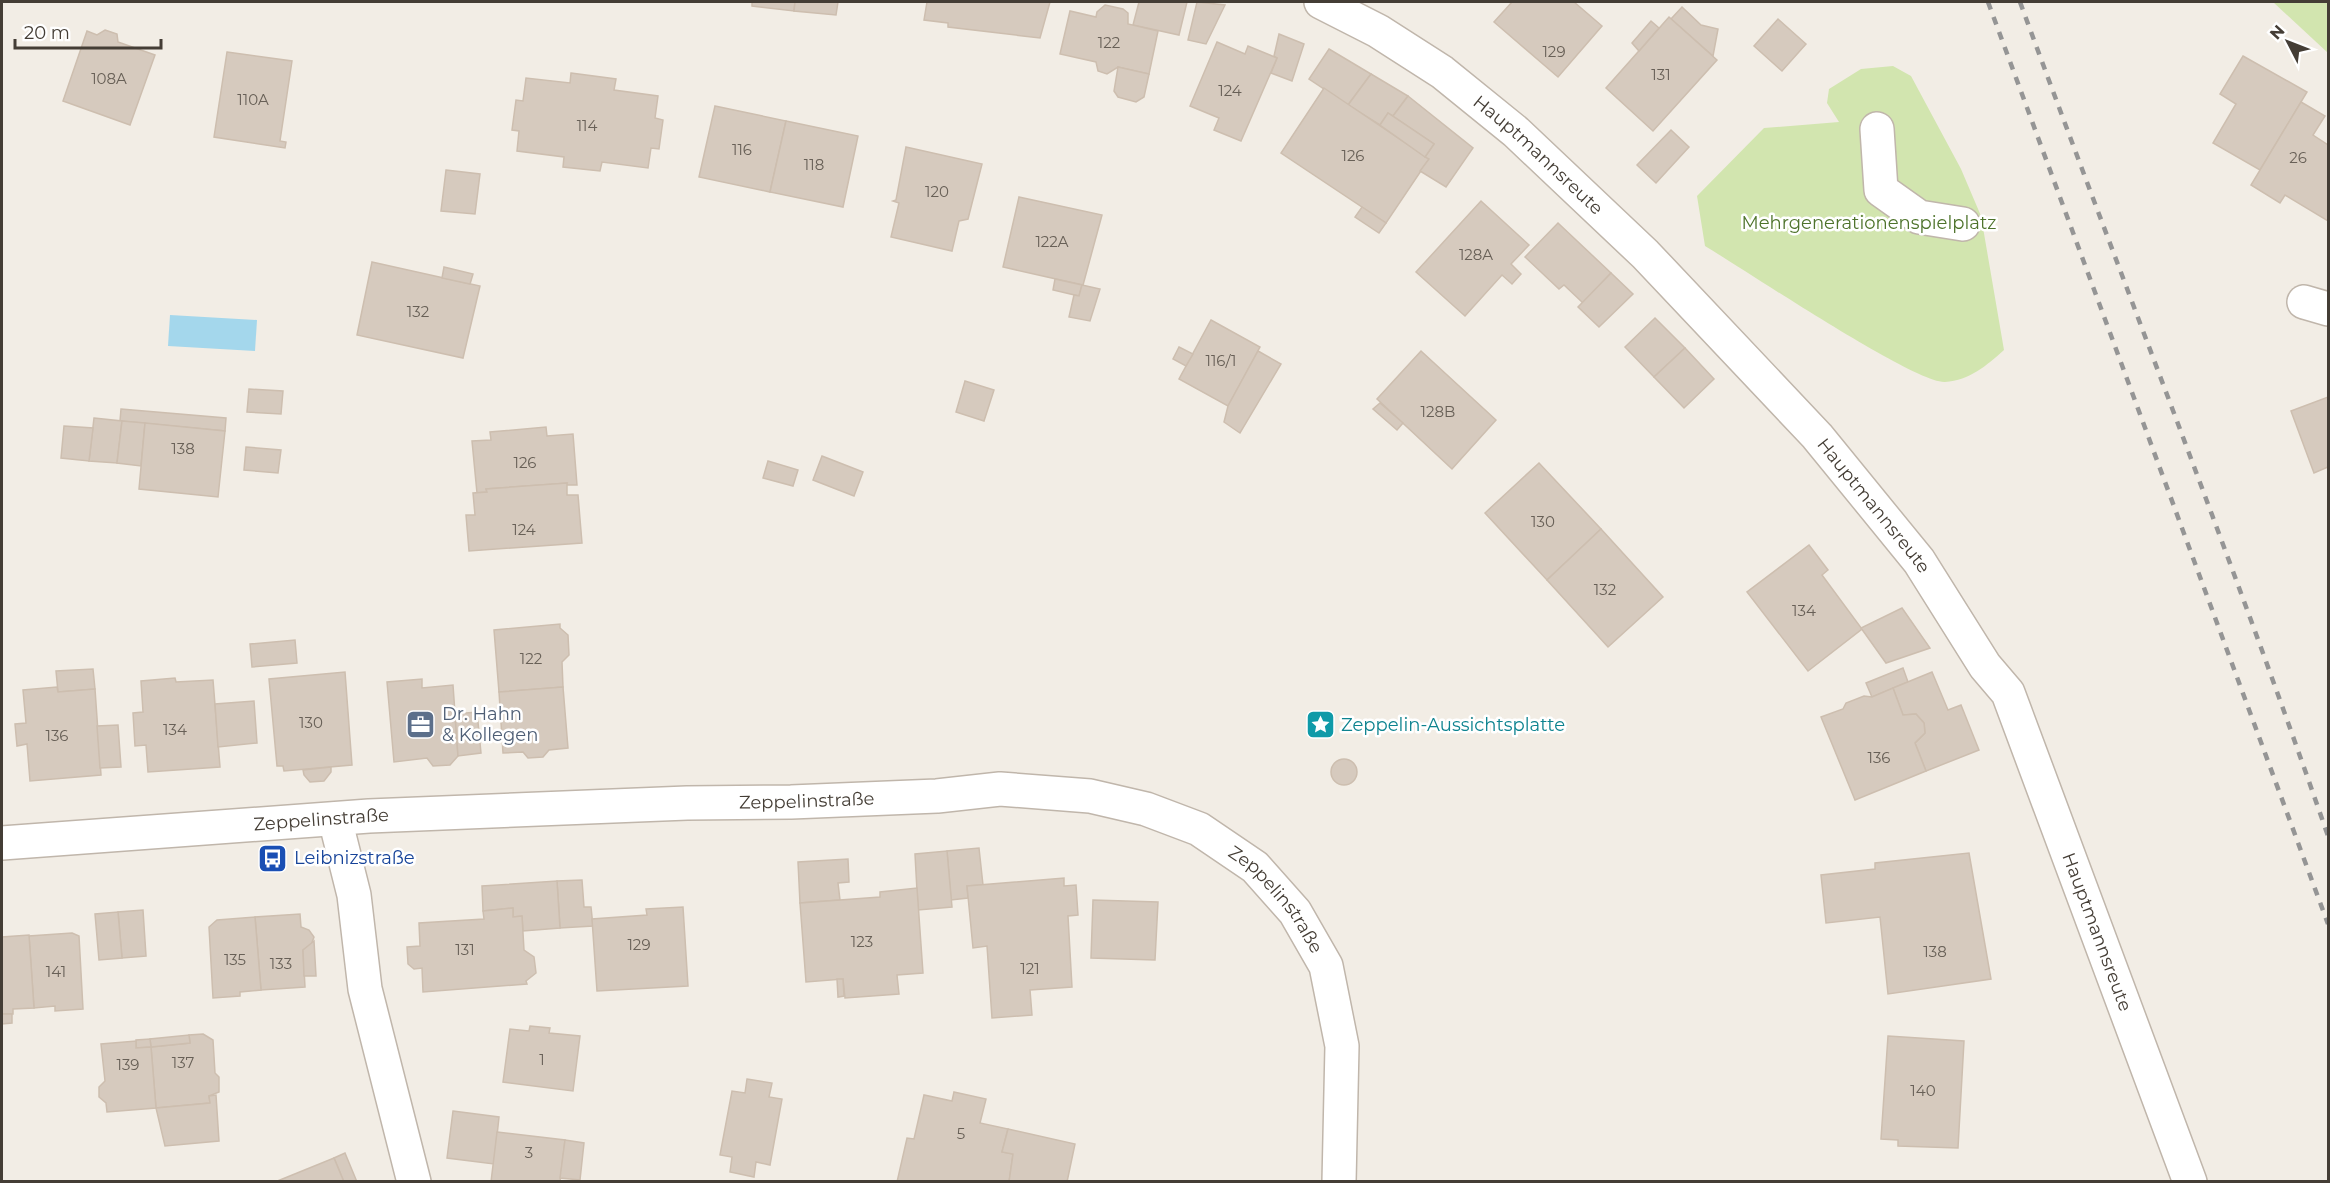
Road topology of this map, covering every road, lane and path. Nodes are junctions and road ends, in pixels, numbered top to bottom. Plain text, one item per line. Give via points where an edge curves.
1 (1321, 2) edge
2 (1877, 129) dead end
3 (1962, 224) dead end
4 (335, 819) junction
5 (2, 843) edge
6 (414, 1182) edge
7 (1339, 1182) edge
8 (2190, 1182) edge

1 - 8 street, Hauptmannsreute via 1378,31 1442,72 1586,195 1817,436 1919,561 1984,666 2008,693
2 - 3 street via 1881,190 1919,217
4 - 5 street, Zeppelinstraße
4 - 6 street via 354,895 365,989
4 - 7 street, Zeppelinstraße via 687,802 937,796 1000,789 1090,796 1146,809 1199,829 1255,867 1294,912 1326,966 1342,1046

